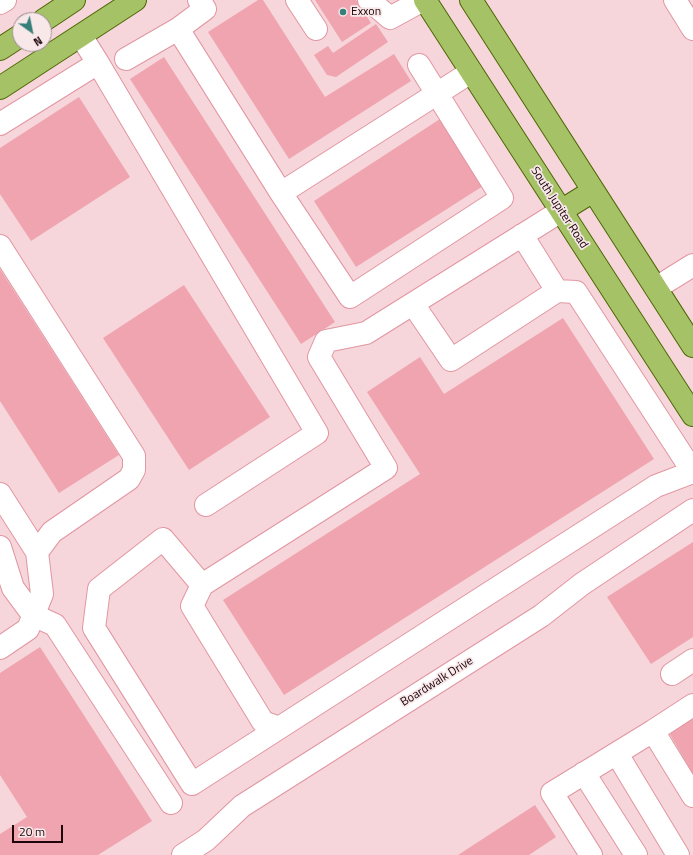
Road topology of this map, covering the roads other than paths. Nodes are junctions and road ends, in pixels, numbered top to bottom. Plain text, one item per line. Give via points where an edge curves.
1 (5, 0) edge
2 (74, 0) edge
3 (135, 0) edge
4 (297, 0) edge
5 (369, 0) edge
6 (424, 0) edge
7 (471, 0) edge
8 (674, 0) edge
9 (0, 3) edge
10 (208, 3) edge
11 (52, 15) edge
12 (178, 29) junction
13 (316, 29) dead end
14 (693, 29) edge
15 (81, 36) junction
16 (12, 41) edge
17 (0, 49) edge
18 (126, 59) dead end
19 (98, 63) junction
20 (419, 65) dead end
21 (471, 72) junction
22 (0, 88) edge
23 (436, 94) junction
24 (0, 124) edge
25 (593, 191) junction
26 (281, 193) junction
27 (561, 212) junction
28 (522, 235) junction
29 (0, 246) edge
30 (693, 265) edge
31 (656, 288) junction
32 (557, 291) junction
33 (413, 304) junction
34 (693, 346) edge
35 (693, 415) edge
36 (693, 472) edge
37 (0, 494) edge
38 (206, 505) dead end
39 (693, 510) edge
40 (0, 547) edge
41 (37, 552) junction
42 (202, 585) junction
43 (33, 616) junction
44 (0, 648) edge
45 (693, 660) edge
46 (672, 674) dead end
47 (693, 705) edge
48 (279, 728) junction
49 (653, 731) junction
50 (617, 754) junction
51 (584, 773) junction
52 (693, 796) edge
53 (171, 803) dead end
54 (210, 848) edge
55 (183, 855) edge
56 (591, 855) edge
57 (636, 855) edge
58 (678, 855) edge

1 - 9 street
2 - 11 main road
3 - 15 main road
4 - 13 street
5 - 6 street via 390,18
6 - 21 main road, South Jupiter Road
7 - 25 main road
8 - 14 street
10 - 12 street
12 - 18 street
12 - 26 street
15 - 19 street
15 - 22 main road
16 - 17 main road
19 - 24 street
19 - 38 street via 317,433
20 - 23 street
21 - 23 street
21 - 27 main road, South Jupiter Road
23 - 26 street
23 - 26 street via 502,198 350,297
25 - 27 main road
25 - 31 main road
27 - 28 street
27 - 35 main road, South Jupiter Road
28 - 32 street
28 - 33 street
29 - 41 street via 134,456 134,470 129,479 52,532
30 - 31 street
31 - 34 main road
32 - 33 street via 450,360
32 - 36 street via 576,292
33 - 42 street via 366,333 326,341 319,357 386,468
36 - 48 street via 656,486
37 - 41 street
39 - 54 street, Boardwalk Drive via 582,584 541,616 242,806
40 - 43 street via 13,588
41 - 43 street via 42,594
42 - 48 street via 192,606 263,722
42 - 48 street via 163,539 99,589 94,628 192,784
43 - 44 street via 28,629
43 - 53 street via 55,625
45 - 46 street
47 - 49 street
49 - 50 street
49 - 52 street
50 - 51 street
50 - 58 street
51 - 56 street via 552,793
51 - 57 street
54 - 55 street, Boardwalk Drive

